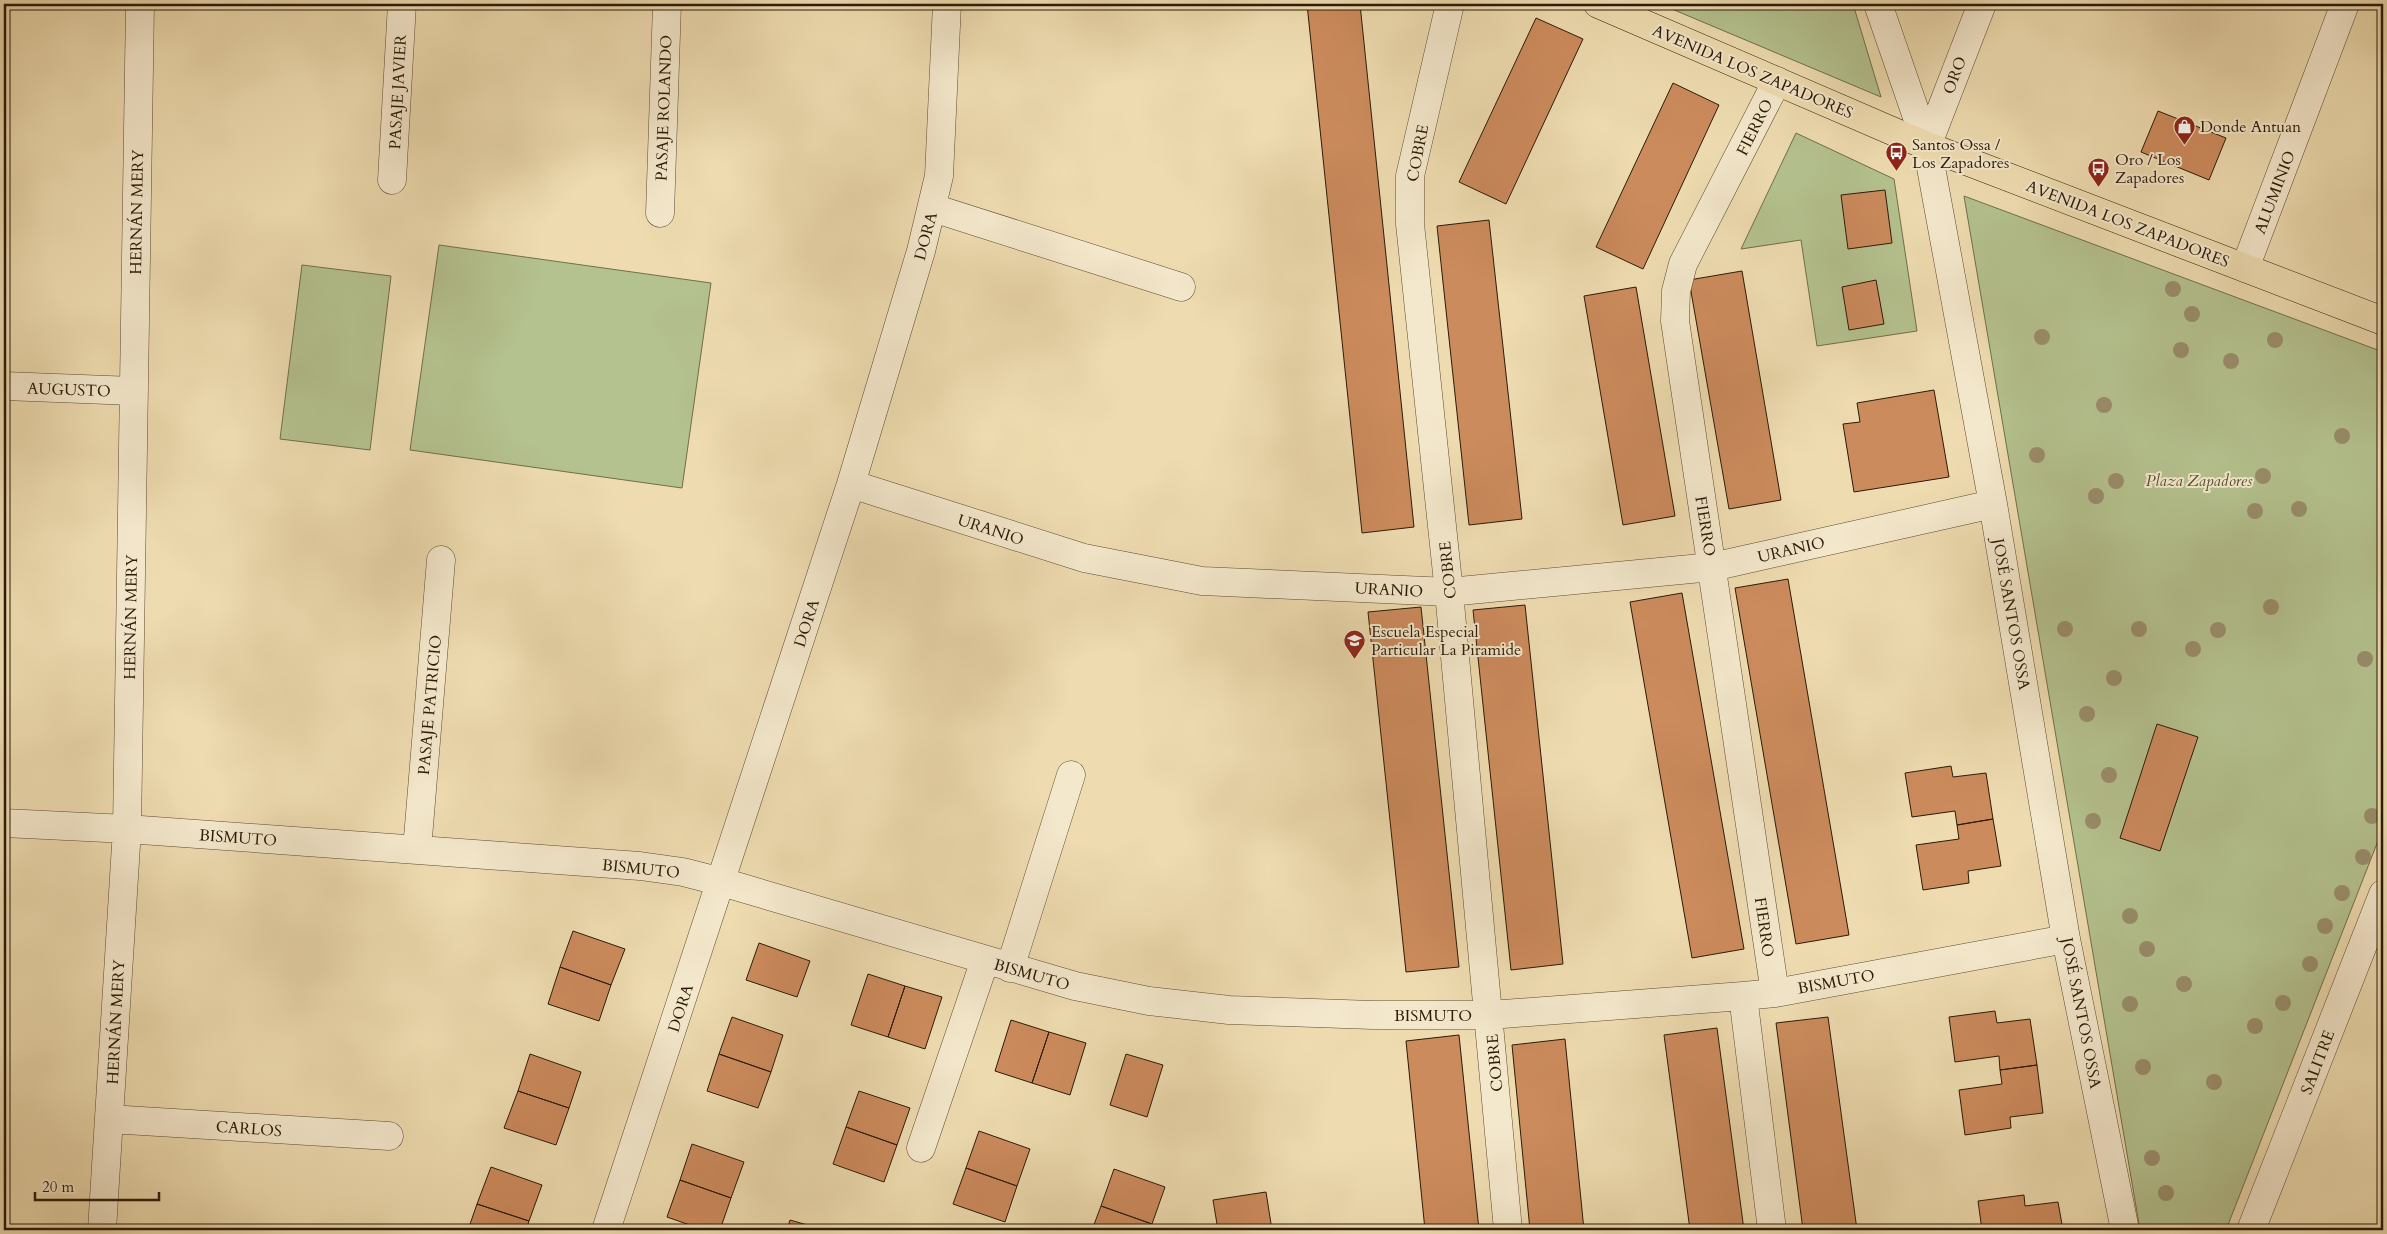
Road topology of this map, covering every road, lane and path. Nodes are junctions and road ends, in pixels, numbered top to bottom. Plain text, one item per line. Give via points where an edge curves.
1 (140, 4) edge
2 (402, 4) edge
3 (667, 4) edge
4 (947, 4) edge
5 (1450, 4) edge
6 (1598, 4) edge
7 (1878, 4) edge
8 (1982, 4) edge
9 (2345, 4) edge
10 (1777, 81) junction
11 (1927, 146) junction
12 (392, 180) dead end
13 (933, 208) junction
14 (660, 213) dead end
15 (2245, 268) junction
16 (1181, 287) dead end
17 (2383, 321) edge
18 (4, 386) edge
19 (134, 391) junction
20 (851, 484) junction
21 (1993, 504) junction
22 (441, 560) dead end
23 (1712, 567) junction
24 (1449, 592) junction
25 (1071, 775) dead end
26 (4, 823) edge
27 (127, 829) junction
28 (417, 850) junction
29 (722, 882) junction
30 (2383, 894) edge
31 (2066, 939) junction
32 (998, 964) junction
33 (1775, 993) junction
34 (1743, 996) junction
35 (1490, 1015) junction
36 (110, 1119) junction
37 (389, 1136) dead end
38 (921, 1148) dead end
39 (102, 1230) edge
40 (606, 1230) edge
41 (1508, 1230) edge
42 (1772, 1230) edge
43 (2125, 1230) edge
44 (2251, 1230) edge

1 - 19 street, HERNÁN MERY
2 - 12 street, PASAJE JAVIER
3 - 14 street, PASAJE ROLANDO
4 - 13 street, DORA via 942,134
5 - 24 street, COBRE via 1410,176 1410,224
6 - 10 main road, AVENIDA LOS ZAPADORES
7 - 11 street, JOSÉ SANTOS OSSA
8 - 11 street, ORO
9 - 15 street, ALUMINIO
10 - 11 main road, AVENIDA LOS ZAPADORES
10 - 23 street, FIERRO via 1683,264 1676,292 1676,321
11 - 15 main road, AVENIDA LOS ZAPADORES
11 - 21 street, JOSÉ SANTOS OSSA
13 - 16 street
13 - 20 street, DORA
15 - 17 main road, AVENIDA LOS ZAPADORES
18 - 19 street, AUGUSTO
19 - 27 street, HERNÁN MERY
20 - 24 street, URANIO via 1084,558 1202,581
20 - 29 street, DORA
21 - 23 street, URANIO
21 - 31 street, JOSÉ SANTOS OSSA
22 - 28 street, PASAJE PATRICIO
23 - 24 street, URANIO
23 - 33 street, FIERRO
24 - 35 street, COBRE
25 - 32 street
26 - 27 street, BISMUTO
27 - 28 street, BISMUTO
27 - 36 street, HERNÁN MERY
28 - 29 street, BISMUTO via 640,866
29 - 32 street, BISMUTO
29 - 40 street, DORA
30 - 44 street, SALITRE
31 - 33 street, BISMUTO
31 - 43 street, JOSÉ SANTOS OSSA
32 - 35 street, BISMUTO via 1075,986 1229,1010
32 - 38 street
33 - 34 street, BISMUTO
34 - 35 street, BISMUTO
34 - 42 street
35 - 41 street, COBRE
36 - 37 street, CARLOS
36 - 39 street, HERNÁN MERY

